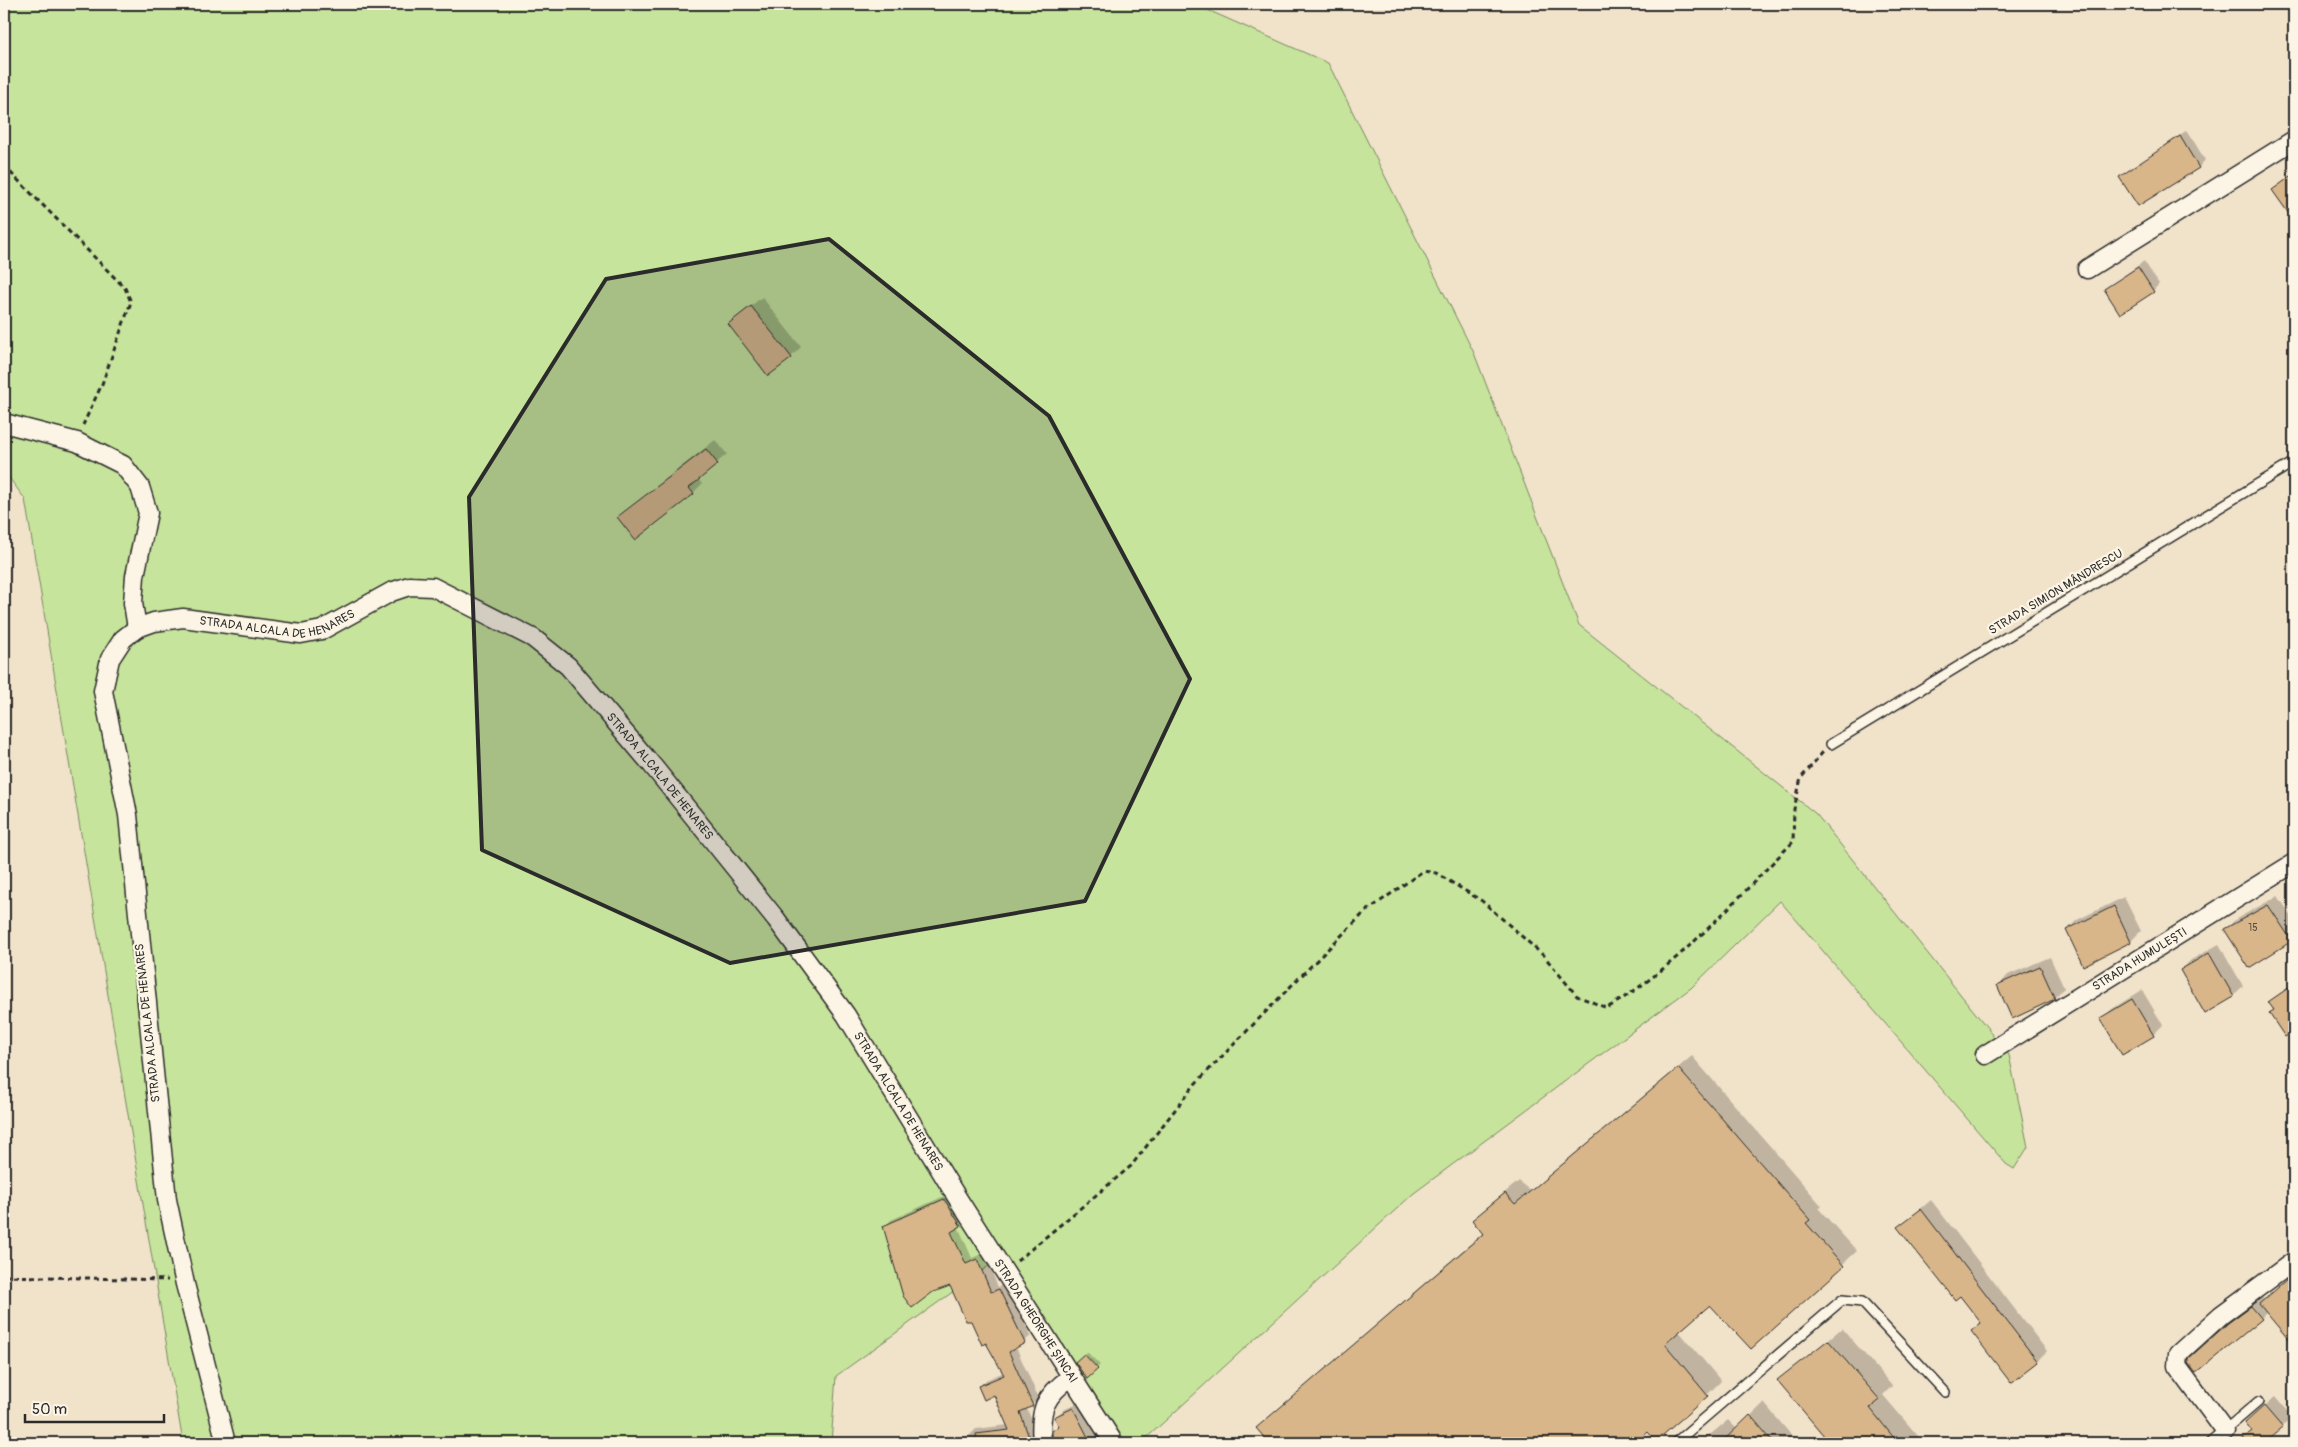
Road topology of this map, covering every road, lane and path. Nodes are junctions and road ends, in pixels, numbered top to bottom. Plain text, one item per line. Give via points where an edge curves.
1 (2294, 140) edge
2 (4, 166) edge
3 (2087, 269) dead end
4 (4, 423) edge
5 (77, 442) junction
6 (2294, 462) edge
7 (137, 628) junction
8 (1830, 744) joint
9 (2294, 863) edge
10 (1985, 1055) dead end
11 (958, 1199) joint
12 (2294, 1261) edge
13 (1004, 1271) junction
14 (4, 1276) edge
15 (185, 1284) junction
16 (1071, 1377) junction
17 (1946, 1392) dead end
18 (2258, 1402) dead end
19 (2225, 1431) junction
20 (226, 1443) edge
21 (1042, 1443) edge
22 (1114, 1443) edge
23 (1675, 1443) edge
24 (2210, 1443) edge

1 - 3 street
2 - 5 path via 125,288 131,302
4 - 5 street
5 - 7 street via 123,465 140,487 148,513 133,603
6 - 8 lane, STRADA SIMION MÂNDRESCU
7 - 11 street, STRADA ALCALA DE HENARES via 183,618 301,634 322,630 391,592 409,586 433,587 533,638 568,666 776,919 846,1015
7 - 15 street, STRADA ALCALA DE HENARES via 122,638 110,659 103,692 128,815 167,1200
8 - 13 path via 1801,778 1794,809 1793,842 1686,948 1634,992 1607,1008 1577,996 1544,956 1482,901 1436,874 1423,871 1364,913 1293,984 1196,1083 1131,1166
9 - 10 street, STRADA HUMULEȘTI
11 - 13 street, STRADA GHEORGHE ȘINCAI
12 - 19 street via 2221,1315 2178,1354 2177,1366
13 - 16 street, STRADA GHEORGHE ȘINCAI
14 - 15 path via 162,1279
15 - 20 street, STRADA ALCALA DE HENARES
16 - 21 street via 1054,1389 1045,1404 1040,1423
16 - 22 street, STRADA GHEORGHE ȘINCAI
17 - 23 lane via 1862,1302 1842,1300
18 - 19 lane
19 - 24 lane

